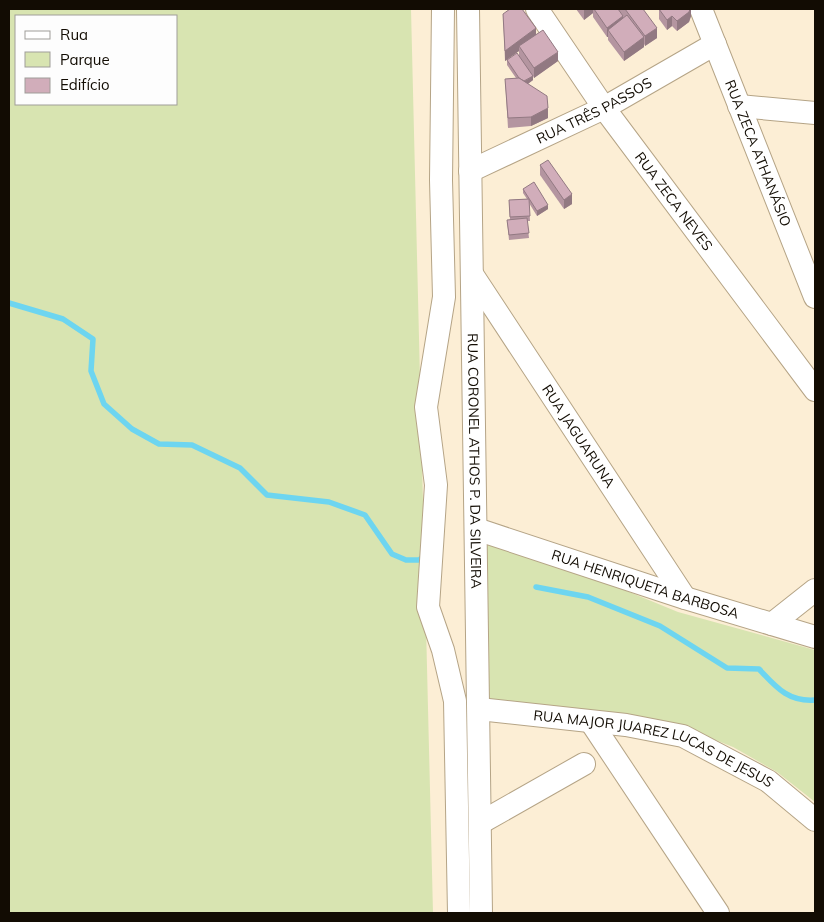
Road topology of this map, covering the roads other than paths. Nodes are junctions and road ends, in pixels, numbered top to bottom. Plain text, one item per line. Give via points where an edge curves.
1 (443, 9) edge
2 (468, 9) edge
3 (537, 9) edge
4 (701, 9) edge
5 (714, 44) junction
6 (739, 106) junction
7 (604, 108) junction
8 (815, 113) edge
9 (470, 171) junction
10 (807, 257) edge
11 (472, 274) junction
12 (815, 298) edge
13 (815, 390) edge
14 (476, 529) junction
15 (815, 590) edge
16 (686, 598) junction
17 (772, 624) junction
18 (815, 637) edge
19 (479, 709) junction
20 (591, 722) junction
21 (584, 764) dead end
22 (815, 820) edge
23 (480, 824) junction
24 (459, 913) edge
25 (481, 913) edge
26 (718, 913) edge

1 - 24 street via 441,180 444,296 426,407 436,485 428,607 443,650 455,701
2 - 9 street, RUA CORONEL ATHOS P. DA SILVEIRA
3 - 7 street, RUA ZECA NEVES
4 - 5 street, RUA ZECA ATHANÁSIO
5 - 6 street, RUA ZECA ATHANÁSIO
5 - 7 street, RUA TRÊS PASSOS
6 - 8 street
6 - 10 street, RUA ZECA ATHANÁSIO
7 - 9 street, RUA TRÊS PASSOS
7 - 13 street, RUA ZECA NEVES
9 - 11 street, RUA CORONEL ATHOS P. DA SILVEIRA
10 - 12 street, RUA ZECA ATHANÁSIO
11 - 14 street, RUA CORONEL ATHOS P. DA SILVEIRA
11 - 16 street, RUA JAGUARUNA
14 - 16 street, RUA HENRIQUETA BARBOSA
14 - 19 street, RUA CORONEL ATHOS P. DA SILVEIRA
15 - 17 street
16 - 17 street, RUA HENRIQUETA BARBOSA
17 - 18 street, RUA HENRIQUETA BARBOSA
19 - 20 street, RUA MAJOR JUAREZ LUCAS DE JESUS
19 - 23 street, RUA CORONEL ATHOS P. DA SILVEIRA
20 - 22 street, RUA MAJOR JUAREZ LUCAS DE JESUS via 626,724 683,736 768,781
20 - 26 street
21 - 23 street
23 - 25 street, RUA CORONEL ATHOS P. DA SILVEIRA

